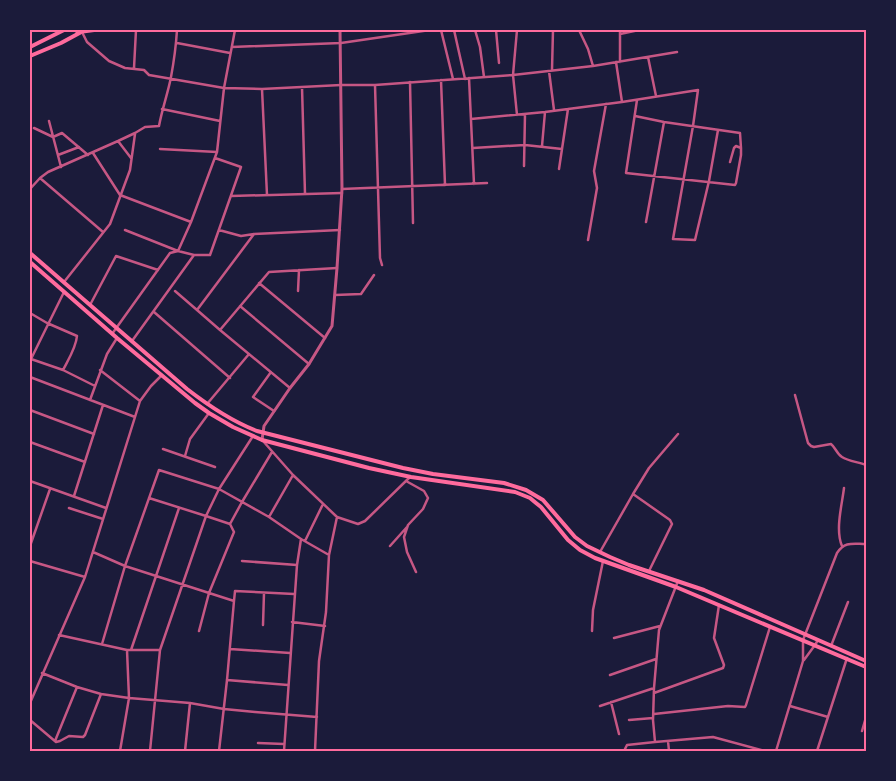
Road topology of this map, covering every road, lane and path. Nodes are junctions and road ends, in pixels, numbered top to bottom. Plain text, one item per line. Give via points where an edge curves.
1 (64, 30) edge
2 (75, 30) edge
3 (94, 30) edge
4 (136, 30) edge
5 (177, 30) edge
6 (234, 30) edge
7 (340, 30) edge
8 (430, 30) edge
9 (441, 30) edge
10 (454, 30) edge
11 (475, 30) edge
12 (496, 30) edge
13 (517, 30) edge
14 (553, 30) edge
15 (579, 30) edge
16 (639, 30) edge
17 (84, 31) edge
18 (620, 32) edge
19 (177, 42) junction
20 (341, 43) junction
21 (30, 47) edge
22 (232, 47) junction
23 (677, 52) dead end
24 (230, 53) junction
25 (30, 56) edge
26 (648, 57) junction
27 (499, 62) dead end
28 (618, 62) junction
29 (593, 66) junction
30 (134, 69) junction
31 (551, 70) junction
32 (513, 74) junction
33 (484, 77) junction
34 (171, 78) junction
35 (465, 78) junction
36 (469, 78) junction
37 (453, 79) junction
38 (441, 80) junction
39 (410, 82) junction
40 (341, 85) junction
41 (375, 85) junction
42 (302, 87) junction
43 (224, 88) junction
44 (262, 89) junction
45 (656, 96) junction
46 (637, 100) junction
47 (622, 102) junction
48 (606, 104) junction
49 (162, 108) junction
50 (568, 109) junction
51 (554, 110) junction
52 (545, 112) junction
53 (525, 114) junction
54 (517, 115) junction
55 (634, 116) junction
56 (471, 119) junction
57 (49, 121) dead end
58 (220, 121) junction
59 (664, 122) junction
60 (693, 126) junction
61 (34, 128) dead end
62 (718, 130) junction
63 (135, 134) junction
64 (53, 137) junction
65 (118, 141) junction
66 (525, 145) junction
67 (542, 146) junction
68 (79, 147) junction
69 (473, 148) junction
70 (741, 148) junction
71 (160, 149) dead end
72 (562, 149) junction
73 (217, 152) junction
74 (92, 153) junction
75 (58, 155) junction
76 (88, 155) junction
77 (215, 158) junction
78 (132, 159) junction
79 (730, 162) dead end
80 (524, 166) dead end
81 (61, 167) junction
82 (559, 168) dead end
83 (654, 176) junction
84 (40, 178) junction
85 (684, 179) junction
86 (709, 181) junction
87 (487, 183) dead end
88 (474, 184) junction
89 (445, 185) junction
90 (413, 186) junction
91 (377, 187) junction
92 (30, 189) edge
93 (342, 191) junction
94 (305, 194) junction
95 (120, 195) junction
96 (267, 195) junction
97 (231, 196) junction
98 (191, 222) junction
99 (646, 222) dead end
100 (413, 223) dead end
101 (125, 230) dead end
102 (219, 230) junction
103 (340, 230) junction
104 (103, 232) junction
105 (254, 234) junction
106 (588, 240) dead end
107 (178, 251) junction
108 (30, 253) edge
109 (194, 255) junction
110 (30, 262) edge
111 (382, 265) dead end
112 (338, 268) junction
113 (158, 270) junction
114 (299, 270) junction
115 (374, 275) dead end
116 (64, 282) junction
117 (259, 283) junction
118 (175, 291) dead end
119 (64, 292) junction
120 (298, 292) dead end
121 (335, 295) junction
122 (90, 305) junction
123 (240, 306) junction
124 (197, 310) junction
125 (154, 312) junction
126 (30, 313) edge
127 (49, 324) junction
128 (116, 327) junction
129 (220, 330) junction
130 (112, 334) junction
131 (117, 338) junction
132 (326, 338) junction
133 (132, 341) junction
134 (249, 354) junction
135 (31, 359) edge
136 (308, 364) junction
137 (161, 367) junction
138 (63, 370) junction
139 (100, 370) junction
140 (271, 372) junction
141 (160, 373) junction
142 (30, 378) edge
143 (230, 378) junction
144 (95, 386) junction
145 (290, 388) junction
146 (795, 395) dead end
147 (90, 400) junction
148 (140, 401) junction
149 (207, 404) junction
150 (103, 405) junction
151 (30, 410) edge
152 (274, 411) junction
153 (209, 413) junction
154 (135, 417) junction
155 (262, 433) junction
156 (94, 434) junction
157 (678, 434) dead end
158 (253, 436) junction
159 (262, 440) junction
160 (30, 442) edge
161 (163, 449) dead end
162 (272, 452) junction
163 (185, 456) junction
164 (85, 462) junction
165 (866, 465) edge
166 (215, 467) dead end
167 (293, 475) junction
168 (442, 475) junction
169 (411, 477) junction
170 (30, 481) edge
171 (406, 481) junction
172 (442, 482) junction
173 (50, 488) junction
174 (844, 488) dead end
175 (219, 489) junction
176 (633, 494) junction
177 (74, 496) junction
178 (149, 498) junction
179 (242, 502) junction
180 (323, 504) junction
181 (69, 508) dead end
182 (106, 508) junction
183 (179, 508) junction
184 (206, 516) junction
185 (268, 517) junction
186 (337, 517) junction
187 (103, 519) junction
188 (230, 524) junction
189 (408, 525) junction
190 (303, 540) junction
191 (866, 544) edge
192 (30, 546) edge
193 (390, 546) dead end
194 (842, 546) junction
195 (93, 552) junction
196 (600, 552) junction
197 (329, 555) junction
198 (30, 561) edge
199 (242, 561) dead end
200 (603, 561) junction
201 (297, 565) junction
202 (126, 566) junction
203 (650, 571) junction
204 (416, 572) dead end
205 (155, 576) junction
206 (84, 577) junction
207 (678, 581) junction
208 (182, 584) junction
209 (676, 587) junction
210 (264, 592) junction
211 (209, 593) junction
212 (294, 594) junction
213 (234, 601) junction
214 (848, 602) dead end
215 (719, 604) junction
216 (292, 622) junction
217 (263, 625) dead end
218 (325, 626) junction
219 (660, 626) junction
220 (770, 626) junction
221 (199, 631) dead end
222 (592, 632) dead end
223 (805, 634) junction
224 (59, 635) junction
225 (614, 638) dead end
226 (803, 640) junction
227 (818, 640) junction
228 (102, 644) junction
229 (815, 645) junction
230 (830, 646) junction
231 (129, 650) junction
232 (160, 650) junction
233 (230, 650) junction
234 (290, 653) junction
235 (847, 658) junction
236 (656, 659) junction
237 (803, 661) junction
238 (866, 661) edge
239 (866, 667) edge
240 (42, 673) junction
241 (610, 675) dead end
242 (227, 680) junction
243 (288, 685) junction
244 (78, 687) junction
245 (654, 688) junction
246 (654, 692) junction
247 (101, 694) junction
248 (129, 698) junction
249 (156, 700) junction
250 (611, 702) junction
251 (30, 703) edge
252 (190, 703) junction
253 (600, 706) dead end
254 (790, 706) junction
255 (224, 709) junction
256 (286, 714) junction
257 (654, 714) junction
258 (316, 717) junction
259 (828, 717) junction
260 (866, 717) edge
261 (654, 718) junction
262 (30, 720) edge
263 (628, 720) dead end
264 (862, 730) dead end
265 (619, 734) dead end
266 (55, 741) junction
267 (668, 741) junction
268 (655, 742) junction
269 (258, 743) dead end
270 (284, 744) junction
271 (120, 751) edge
272 (150, 751) edge
273 (185, 751) edge
274 (218, 751) edge
275 (284, 751) edge
276 (315, 751) edge
277 (624, 751) edge
278 (669, 751) edge
279 (765, 751) edge
280 (776, 751) edge
281 (817, 751) edge

1 - 21 main road
2 - 17 main road
3 - 17 main road
4 - 30 street
5 - 19 street
6 - 22 street
7 - 20 street
8 - 20 street
9 - 37 street
10 - 35 street
11 - 33 street
12 - 27 street
13 - 32 street
14 - 31 street
15 - 29 street
16 - 18 street
17 - 25 main road
17 - 30 street via 87,42 109,61
18 - 28 street
19 - 24 street
19 - 34 street
20 - 22 street
20 - 40 street
22 - 24 street
23 - 26 street
24 - 43 street
26 - 28 street
26 - 45 street
28 - 29 street
28 - 47 street
29 - 31 street
30 - 34 street
31 - 32 street
31 - 51 street
32 - 33 street
32 - 54 street
33 - 36 street
34 - 43 street
34 - 49 street
35 - 36 street
35 - 37 street
36 - 56 street
37 - 38 street
38 - 39 street
38 - 89 street
39 - 41 street
39 - 90 street
40 - 41 street
40 - 42 street
40 - 93 street
41 - 91 street
42 - 44 street
42 - 94 street
43 - 44 street
43 - 58 street
44 - 96 street
45 - 46 street
45 - 60 street via 698,90
46 - 47 street
46 - 55 street
47 - 48 street
48 - 50 street
48 - 106 street via 594,171 597,188
49 - 58 street
49 - 63 street via 160,126 145,127
50 - 51 street
50 - 72 street
51 - 52 street
52 - 53 street
52 - 67 street
53 - 54 street
53 - 66 street
54 - 56 street
55 - 59 street
55 - 83 street via 626,173
56 - 69 street
57 - 64 street
58 - 73 street
59 - 60 street
59 - 83 street
60 - 62 street
60 - 85 street
61 - 64 street
62 - 70 street via 740,133
62 - 86 street
63 - 65 street
63 - 78 street
64 - 68 street via 62,133
64 - 75 street
65 - 74 street
65 - 78 street
66 - 67 street
66 - 69 street
66 - 80 street
67 - 72 street
68 - 75 street
68 - 76 street
69 - 88 street
70 - 79 street via 734,148
70 - 86 street via 736,184
71 - 73 street
72 - 82 street
73 - 77 street
74 - 76 street
74 - 95 street
75 - 81 street
76 - 81 street
77 - 97 street via 241,167
77 - 98 street
78 - 95 street
81 - 84 street
83 - 85 street
83 - 99 street
84 - 92 street
84 - 104 street
85 - 86 street
85 - 86 street via 674,239 694,240
87 - 88 street
88 - 89 street
89 - 90 street
90 - 91 street
90 - 100 street
91 - 93 street
91 - 111 street
93 - 94 street
93 - 103 street
94 - 96 street
95 - 98 street
95 - 104 street via 110,224
96 - 97 street
97 - 102 street
98 - 107 street
101 - 107 street
102 - 105 street via 241,236
102 - 109 street via 210,255
103 - 105 street
103 - 112 street
104 - 116 street
105 - 124 street
107 - 109 street
107 - 113 street via 170,253
108 - 116 main road
109 - 125 street
110 - 119 main road
112 - 114 street
112 - 121 street
113 - 122 street via 116,256
113 - 128 street
114 - 117 street via 269,272
114 - 120 street
115 - 121 street via 361,294
116 - 122 main road
117 - 123 street
117 - 132 street
118 - 124 street
119 - 127 street
119 - 130 main road
121 - 132 street via 332,326
122 - 128 main road
123 - 129 street
123 - 136 street
124 - 129 street
125 - 133 street
125 - 143 street
126 - 127 street
127 - 135 street
127 - 138 street via 78,338
128 - 130 street
128 - 133 main road
129 - 134 street
130 - 131 main road
131 - 139 street
131 - 141 main road
132 - 136 street
133 - 137 main road
134 - 140 street
134 - 143 street
135 - 138 street
136 - 145 street
137 - 141 main road
137 - 149 main road
138 - 144 street
139 - 144 street
139 - 148 street
140 - 145 street
140 - 152 street via 253,397
141 - 148 street
141 - 153 main road
142 - 147 street
143 - 149 street
144 - 147 street
145 - 152 street
146 - 165 street via 810,446 831,444 843,458
147 - 150 street
148 - 154 street
149 - 155 main road via 230,419
150 - 154 street
150 - 156 street
151 - 156 street
152 - 155 street
153 - 158 main road
153 - 163 street via 190,439
154 - 182 street
155 - 159 street
155 - 168 main road
156 - 164 street
157 - 176 street via 649,468
158 - 159 main road
158 - 175 street
159 - 162 street
159 - 169 main road
160 - 164 street
161 - 163 street
162 - 167 street
162 - 179 street
163 - 166 street
164 - 177 street
167 - 180 street
167 - 185 street
168 - 172 main road
168 - 196 main road via 504,483 526,490 543,500 575,537
169 - 171 street
169 - 172 main road
170 - 173 street
171 - 186 street via 365,521 358,524
171 - 189 street via 424,491 428,498 423,509
172 - 200 main road via 515,492 530,498 568,540
173 - 177 street
173 - 192 street
174 - 194 street via 839,532
175 - 178 street via 160,470
175 - 179 street
175 - 184 street
176 - 196 street
176 - 203 street via 672,524
177 - 182 street
178 - 183 street
178 - 202 street
179 - 185 street
179 - 188 street
180 - 186 street
180 - 190 street
181 - 187 street
182 - 187 street
183 - 184 street
183 - 205 street
184 - 188 street
184 - 208 street
185 - 190 street
186 - 197 street
187 - 195 street
188 - 211 street via 234,532
189 - 193 street
189 - 204 street via 404,537
190 - 197 street
190 - 201 street
191 - 194 street
194 - 223 street
195 - 202 street
195 - 206 street
196 - 203 main road
197 - 218 street
198 - 206 street
199 - 201 street
200 - 209 main road
200 - 222 street
201 - 212 street
202 - 205 street
202 - 228 street
203 - 207 main road
205 - 208 street
205 - 231 street
206 - 224 street
207 - 209 street
207 - 223 main road
208 - 211 street
208 - 232 street
209 - 215 main road
209 - 219 street
210 - 212 street
210 - 213 street via 235,591
210 - 217 street
211 - 213 street
211 - 221 street
212 - 216 street
213 - 233 street
214 - 230 street
215 - 220 main road
215 - 246 street via 714,638 723,668
216 - 218 street
216 - 234 street
218 - 258 street
219 - 225 street
219 - 236 street
220 - 226 main road
220 - 257 street via 745,707
223 - 226 street
223 - 227 main road
224 - 228 street
224 - 240 street
226 - 229 main road
226 - 237 street
227 - 229 street
227 - 230 main road
228 - 231 street
229 - 235 main road
229 - 237 street
230 - 238 main road
231 - 232 street
231 - 248 street
232 - 249 street
233 - 234 street
233 - 242 street
234 - 243 street
235 - 239 main road
235 - 259 street
236 - 241 street
236 - 245 street
237 - 254 street
240 - 244 street
240 - 251 street
242 - 243 street
242 - 255 street
243 - 256 street
244 - 247 street
244 - 266 street
245 - 246 street
245 - 250 street
246 - 257 street
247 - 248 street
247 - 266 street via 85,735
248 - 249 street
248 - 271 street
249 - 252 street
249 - 272 street
250 - 253 street
250 - 265 street
252 - 255 street
252 - 273 street
254 - 259 street
254 - 280 street
255 - 256 street
255 - 274 street
256 - 258 street
256 - 270 street
257 - 261 street
258 - 276 street
259 - 281 street
260 - 264 street
261 - 263 street
261 - 268 street
262 - 266 street
267 - 268 street
267 - 278 street
267 - 279 street via 714,737
268 - 277 street via 627,745
269 - 270 street
270 - 275 street

